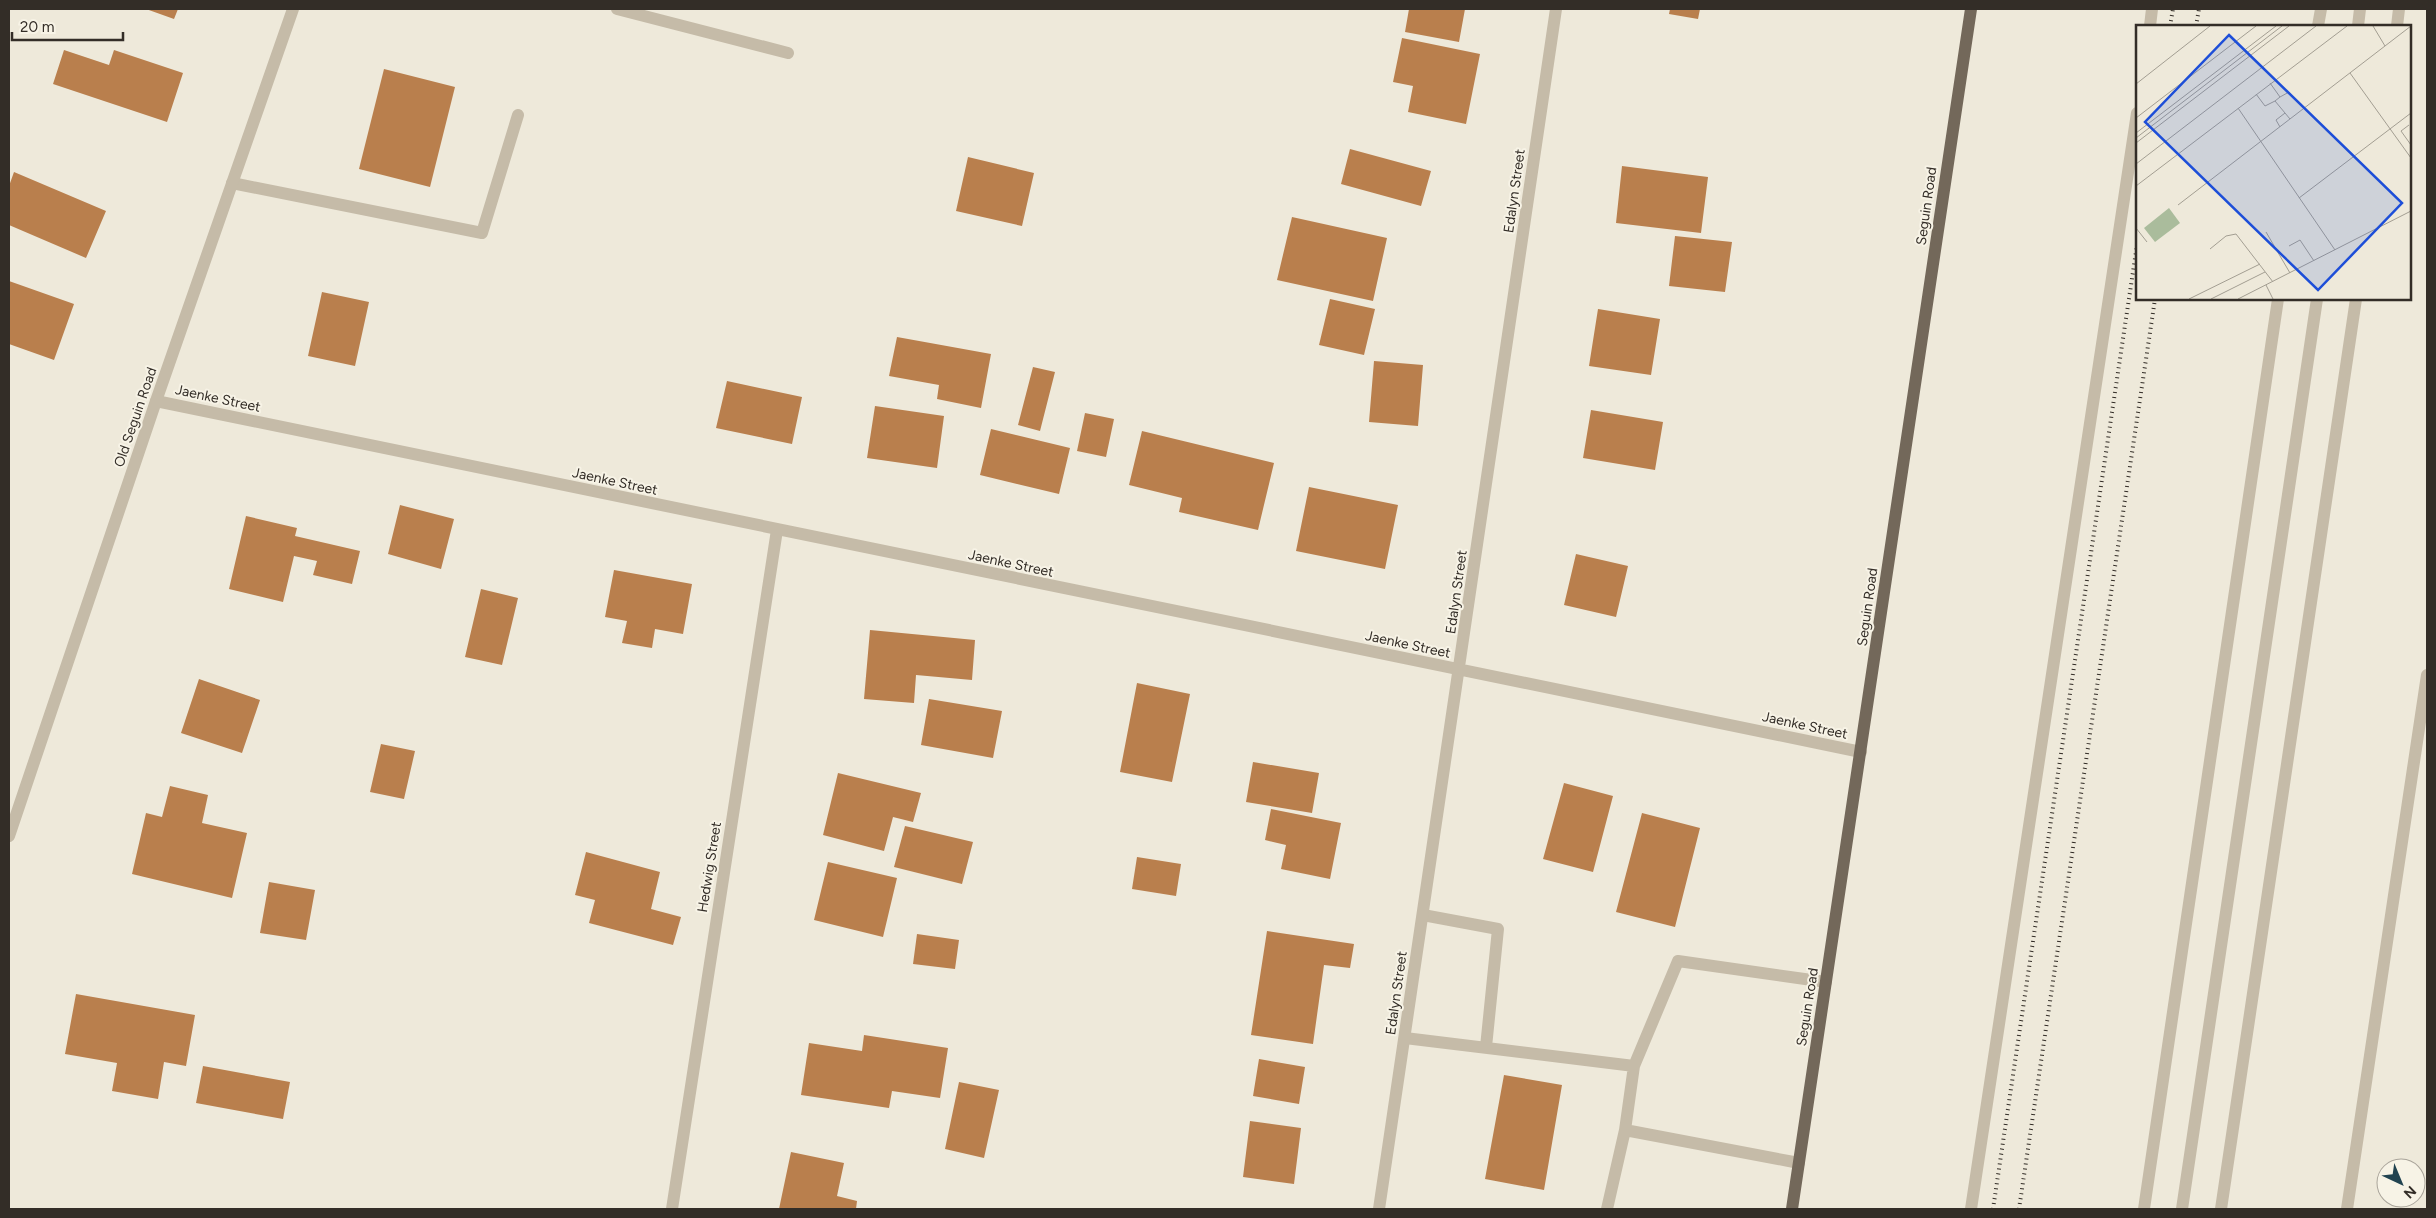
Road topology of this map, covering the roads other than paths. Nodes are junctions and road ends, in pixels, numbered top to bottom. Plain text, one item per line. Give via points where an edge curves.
1 (292, 9) edge
2 (617, 9) edge
3 (1556, 9) edge
4 (1971, 9) edge
5 (2152, 9) edge
6 (2321, 9) edge
7 (2360, 9) edge
8 (2399, 9) edge
9 (2150, 25) edge
10 (2318, 25) edge
11 (2358, 25) edge
12 (2396, 25) edge
13 (788, 54) dead end
14 (518, 116) dead end
15 (2136, 120) edge
16 (232, 183) junction
17 (2278, 300) edge
18 (2317, 300) edge
19 (2356, 300) edge
20 (156, 400) junction
21 (777, 530) junction
22 (1460, 670) junction
23 (2427, 675) edge
24 (1861, 752) junction
25 (9, 836) edge
26 (1423, 915) junction
27 (1826, 982) junction
28 (1405, 1038) junction
29 (1486, 1047) junction
30 (1634, 1066) junction
31 (1625, 1130) junction
32 (1799, 1163) junction
33 (672, 1209) edge
34 (1379, 1209) edge
35 (1607, 1209) edge
36 (1792, 1209) edge
37 (1971, 1209) edge
38 (2144, 1209) edge
39 (2182, 1209) edge
40 (2221, 1209) edge
41 (2347, 1209) edge

1 - 16 street, Old Seguin Road
2 - 13 street
3 - 22 street, Edalyn Street
4 - 24 main road, Seguin Road
5 - 9 street
6 - 10 street
7 - 11 street
8 - 12 street
14 - 16 street via 482,232
15 - 37 street
16 - 20 street, Old Seguin Road
17 - 38 street
18 - 39 street
19 - 40 street
20 - 21 street, Jaenke Street
20 - 25 street, Old Seguin Road
21 - 22 street, Jaenke Street
21 - 33 street, Hedwig Street
22 - 24 street, Jaenke Street
22 - 26 street, Edalyn Street
23 - 41 street
24 - 27 main road, Seguin Road
26 - 28 street, Edalyn Street
26 - 29 street via 1498,929
27 - 30 street via 1678,962
27 - 32 main road, Seguin Road
28 - 29 street
28 - 34 street, Edalyn Street
29 - 30 street
30 - 31 street
31 - 32 street
31 - 35 street
32 - 36 main road, Seguin Road

